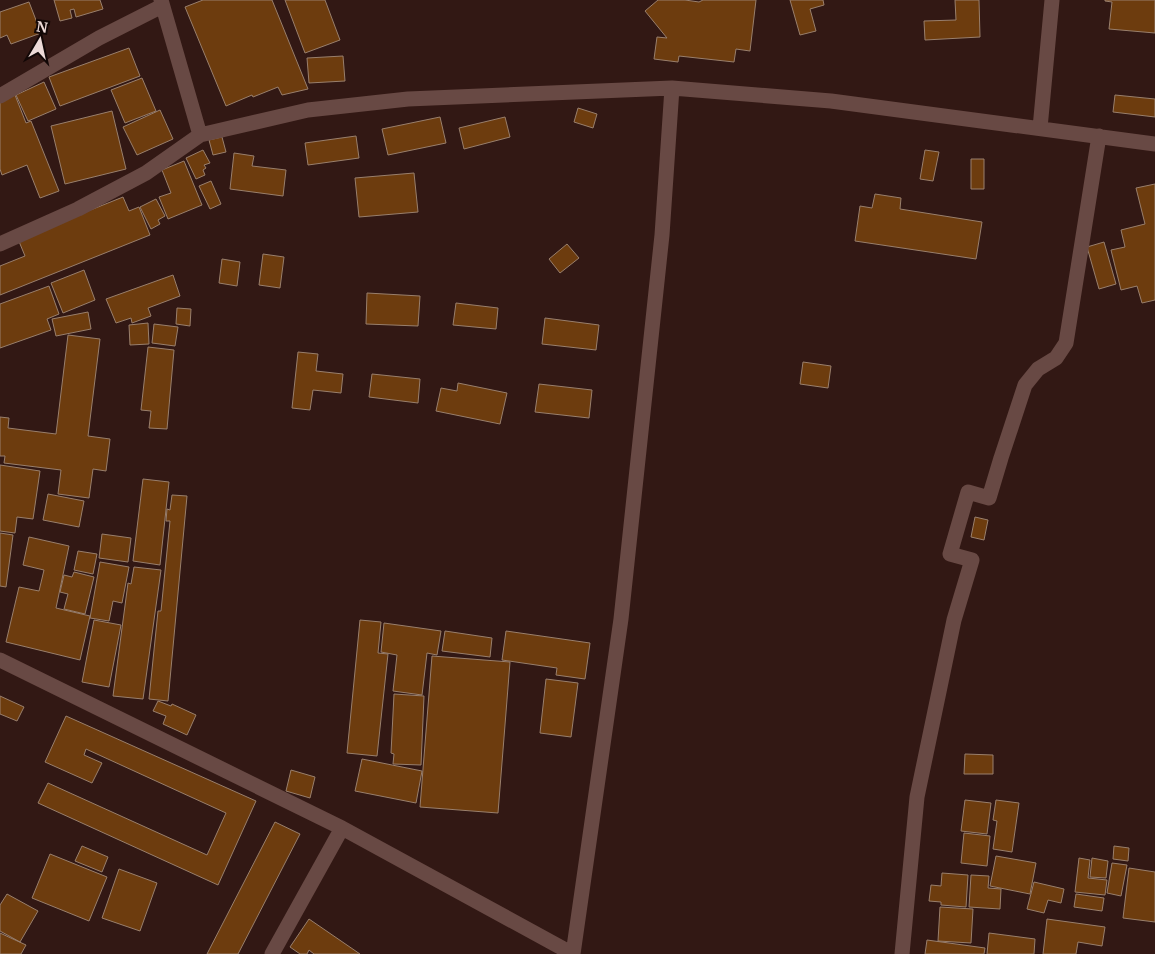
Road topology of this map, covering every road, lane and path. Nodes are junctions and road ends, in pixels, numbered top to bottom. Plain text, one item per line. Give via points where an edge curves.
1 (1052, 0) edge
2 (161, 3) edge
3 (672, 88) junction
4 (0, 96) edge
5 (1040, 128) junction
6 (200, 135) junction
7 (1098, 136) junction
8 (1155, 144) edge
9 (0, 244) edge
10 (0, 660) edge
11 (342, 828) junction
12 (272, 954) edge
13 (573, 954) edge
14 (902, 954) edge

1 - 5 street
2 - 4 street
2 - 6 street
3 - 5 street via 831,102
3 - 6 street via 408,99 308,110
3 - 13 street via 662,235 621,619
5 - 7 street
6 - 9 street via 146,174
7 - 8 street
7 - 14 street via 1066,343 1056,358 1038,369 1026,385 989,498 968,492 950,554 972,560 954,620 917,797
10 - 11 street
11 - 12 street
11 - 13 street

